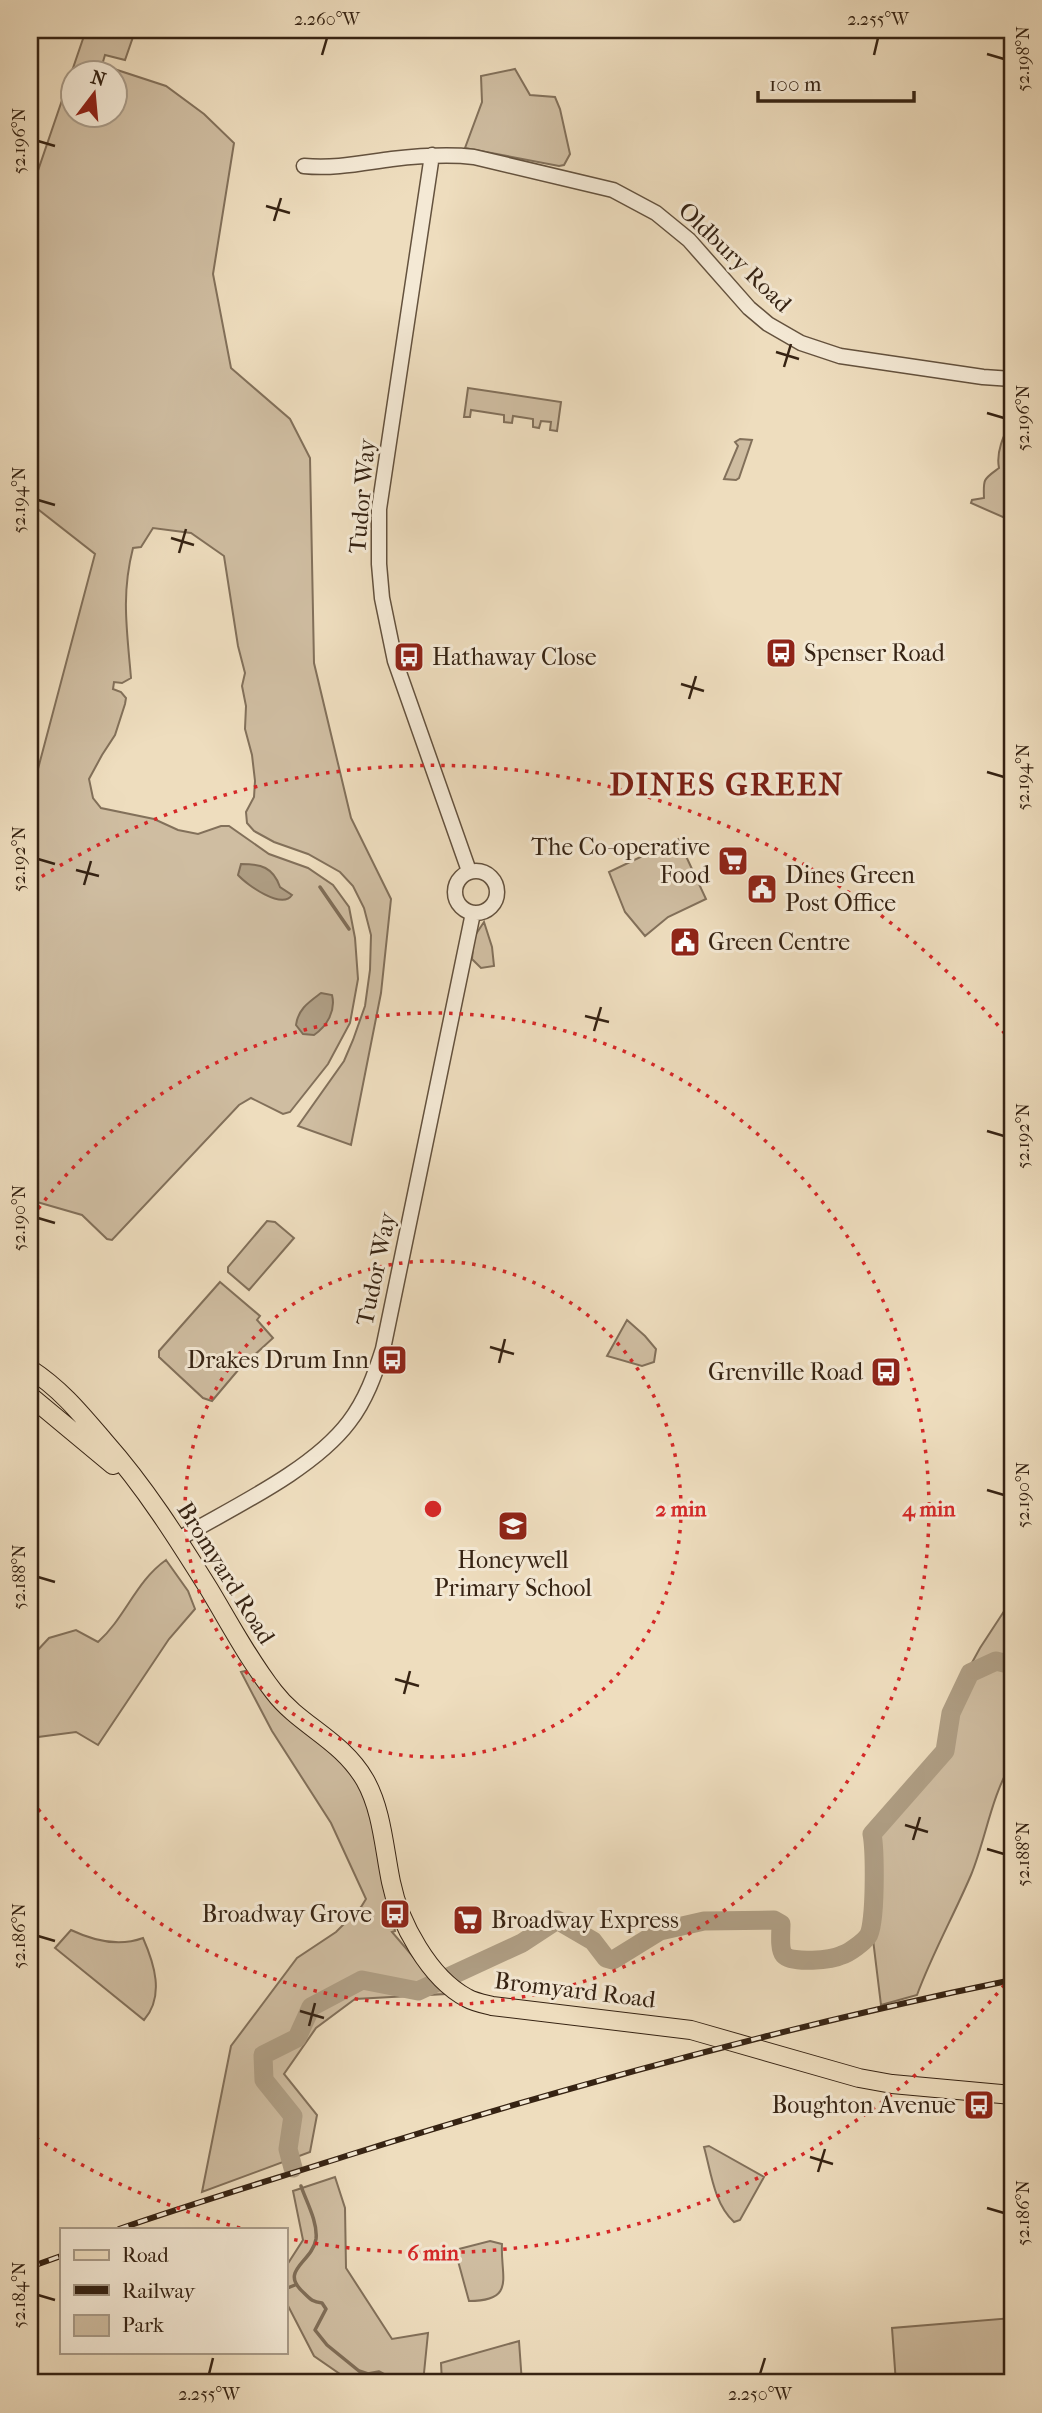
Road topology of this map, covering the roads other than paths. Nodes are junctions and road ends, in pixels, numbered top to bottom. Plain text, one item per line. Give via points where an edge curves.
1 (432, 155) junction
2 (304, 166) dead end
3 (1012, 379) edge
4 (469, 871) junction
5 (472, 913) junction
6 (30, 1369) edge
7 (30, 1381) edge
8 (30, 1396) edge
9 (105, 1442) junction
10 (148, 1494) junction
11 (177, 1540) junction
12 (1012, 2095) edge

1 - 2 street, Oldbury Road via 337,167
1 - 3 street, Oldbury Road via 474,157 613,190 656,213 689,240 768,324 819,350
1 - 4 street, Tudor Way via 379,509 379,564 395,661
4 - 5 street via 455,888 462,908
4 - 5 street via 487,873 498,889 491,907
5 - 11 street, Tudor Way via 383,1349 373,1379 350,1421 331,1443 309,1461
6 - 9 main road, Bromyard Road via 80,1411
7 - 9 main road, Bromyard Road
8 - 10 main road
9 - 10 main road, Bromyard Road
10 - 11 main road, Bromyard Road
11 - 12 main road, Bromyard Road via 276,1695 332,1741 365,1781 380,1821 402,1918 432,1969 452,1989 492,2006 691,2030 859,2078

